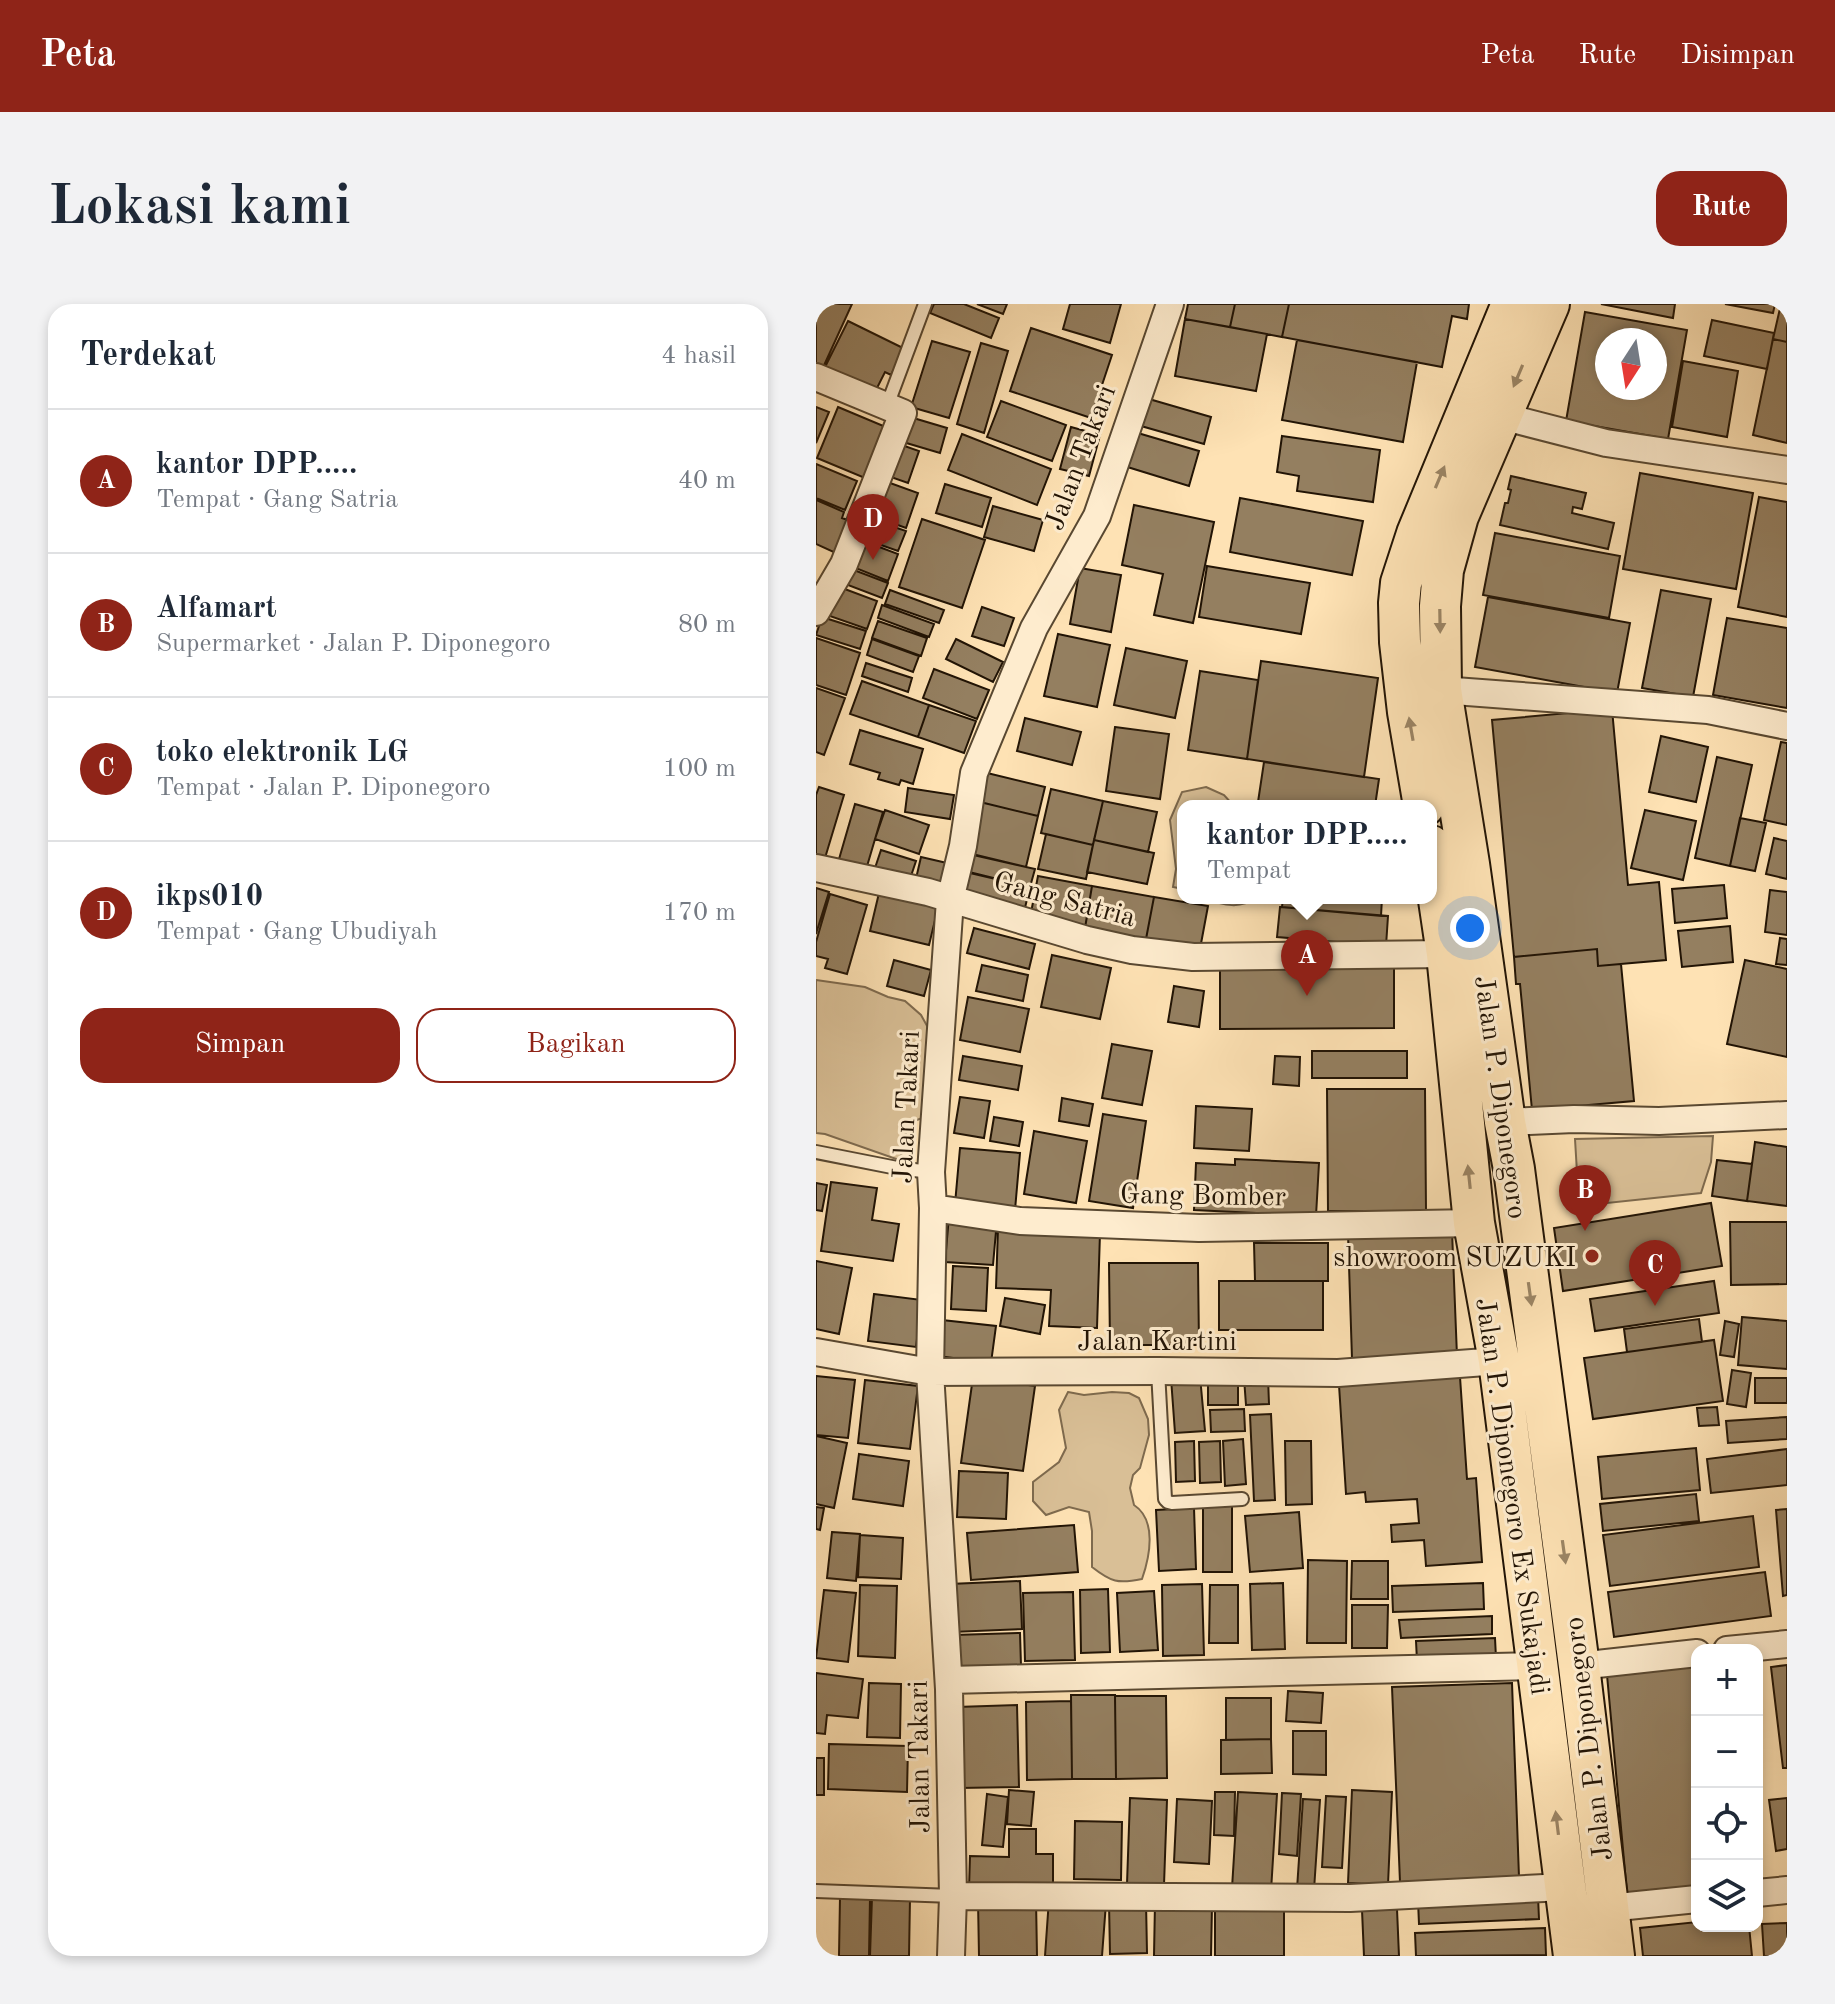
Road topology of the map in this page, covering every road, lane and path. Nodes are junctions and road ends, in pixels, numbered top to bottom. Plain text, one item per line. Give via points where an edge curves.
1 (925, 304) edge
2 (1170, 304) edge
3 (1512, 304) edge
4 (1549, 304) edge
5 (816, 377) edge
6 (887, 406) junction
7 (1501, 416) junction
8 (1787, 470) edge
9 (816, 612) edge
10 (1441, 690) junction
11 (1787, 726) edge
12 (1423, 800) edge
13 (1445, 859) edge
14 (816, 868) edge
15 (950, 900) junction
16 (1447, 954) junction
17 (1787, 1115) edge
18 (1505, 1122) junction
19 (816, 1152) edge
20 (931, 1172) junction
21 (933, 1208) junction
22 (1474, 1223) junction
23 (816, 1352) edge
24 (1499, 1361) junction
25 (1158, 1371) junction
26 (930, 1372) junction
27 (1242, 1499) dead end
28 (1787, 1644) edge
29 (1763, 1646) edge
30 (1691, 1654) edge
31 (1538, 1666) junction
32 (1579, 1666) junction
33 (949, 1680) junction
34 (1564, 1887) junction
35 (1787, 1890) edge
36 (816, 1891) edge
37 (1763, 1892) edge
38 (953, 1896) junction
39 (1691, 1900) edge
40 (1608, 1908) junction
41 (951, 1956) edge
42 (1574, 1956) edge
43 (1614, 1956) edge

1 - 6 lane
2 - 15 street, Jalan Takari via 1097,516 1034,628 974,773
12 -> 3 main road via 1400,642 1401,583
4 -> 7 main road, Jalan P. Diponegoro
5 - 6 street
6 - 9 street via 902,412 902,419 844,564
7 - 8 street via 1606,443
7 -> 10 main road, Jalan P. Diponegoro via 1458,516 1443,570
10 - 11 street via 1708,710
10 - 13 main road, Jalan P. Diponegoro
13 - 16 main road, Jalan P. Diponegoro Ex Sukajadi
13 - 18 main road, Jalan P. Diponegoro
14 - 15 street, Gang Satria
15 - 16 street, Gang Satria via 1087,940 1193,957
15 - 20 street, Jalan Takari
22 -> 16 main road, Jalan P. Diponegoro Ex Sukajadi
17 - 18 street
18 -> 32 main road, Jalan P. Diponegoro
19 - 20 lane
20 - 21 street, Jalan Takari
21 - 22 street, Gang Bomber via 1020,1221 1199,1228
21 - 26 street, Jalan Takari
22 - 24 main road, Jalan P. Diponegoro Ex Sukajadi
23 - 26 street, Jalan Kartini
24 - 25 street, Jalan Kartini via 1338,1373
24 - 31 main road, Jalan P. Diponegoro Ex Sukajadi
25 - 26 street, Jalan Kartini
25 - 27 lane via 1165,1499
26 - 33 street, Jalan Takari
28 - 29 street
30 - 32 street
31 - 33 street
34 -> 31 main road, Jalan P. Diponegoro Ex Sukajadi
32 - 40 main road, Jalan P. Diponegoro
33 - 38 street, Jalan Takari
34 - 38 street via 1350,1898
34 - 42 main road, Jalan P. Diponegoro Ex Sukajadi
35 - 37 street
36 - 38 lane
38 - 41 street, Jalan Takari
39 - 40 street
40 - 43 main road, Jalan P. Diponegoro

